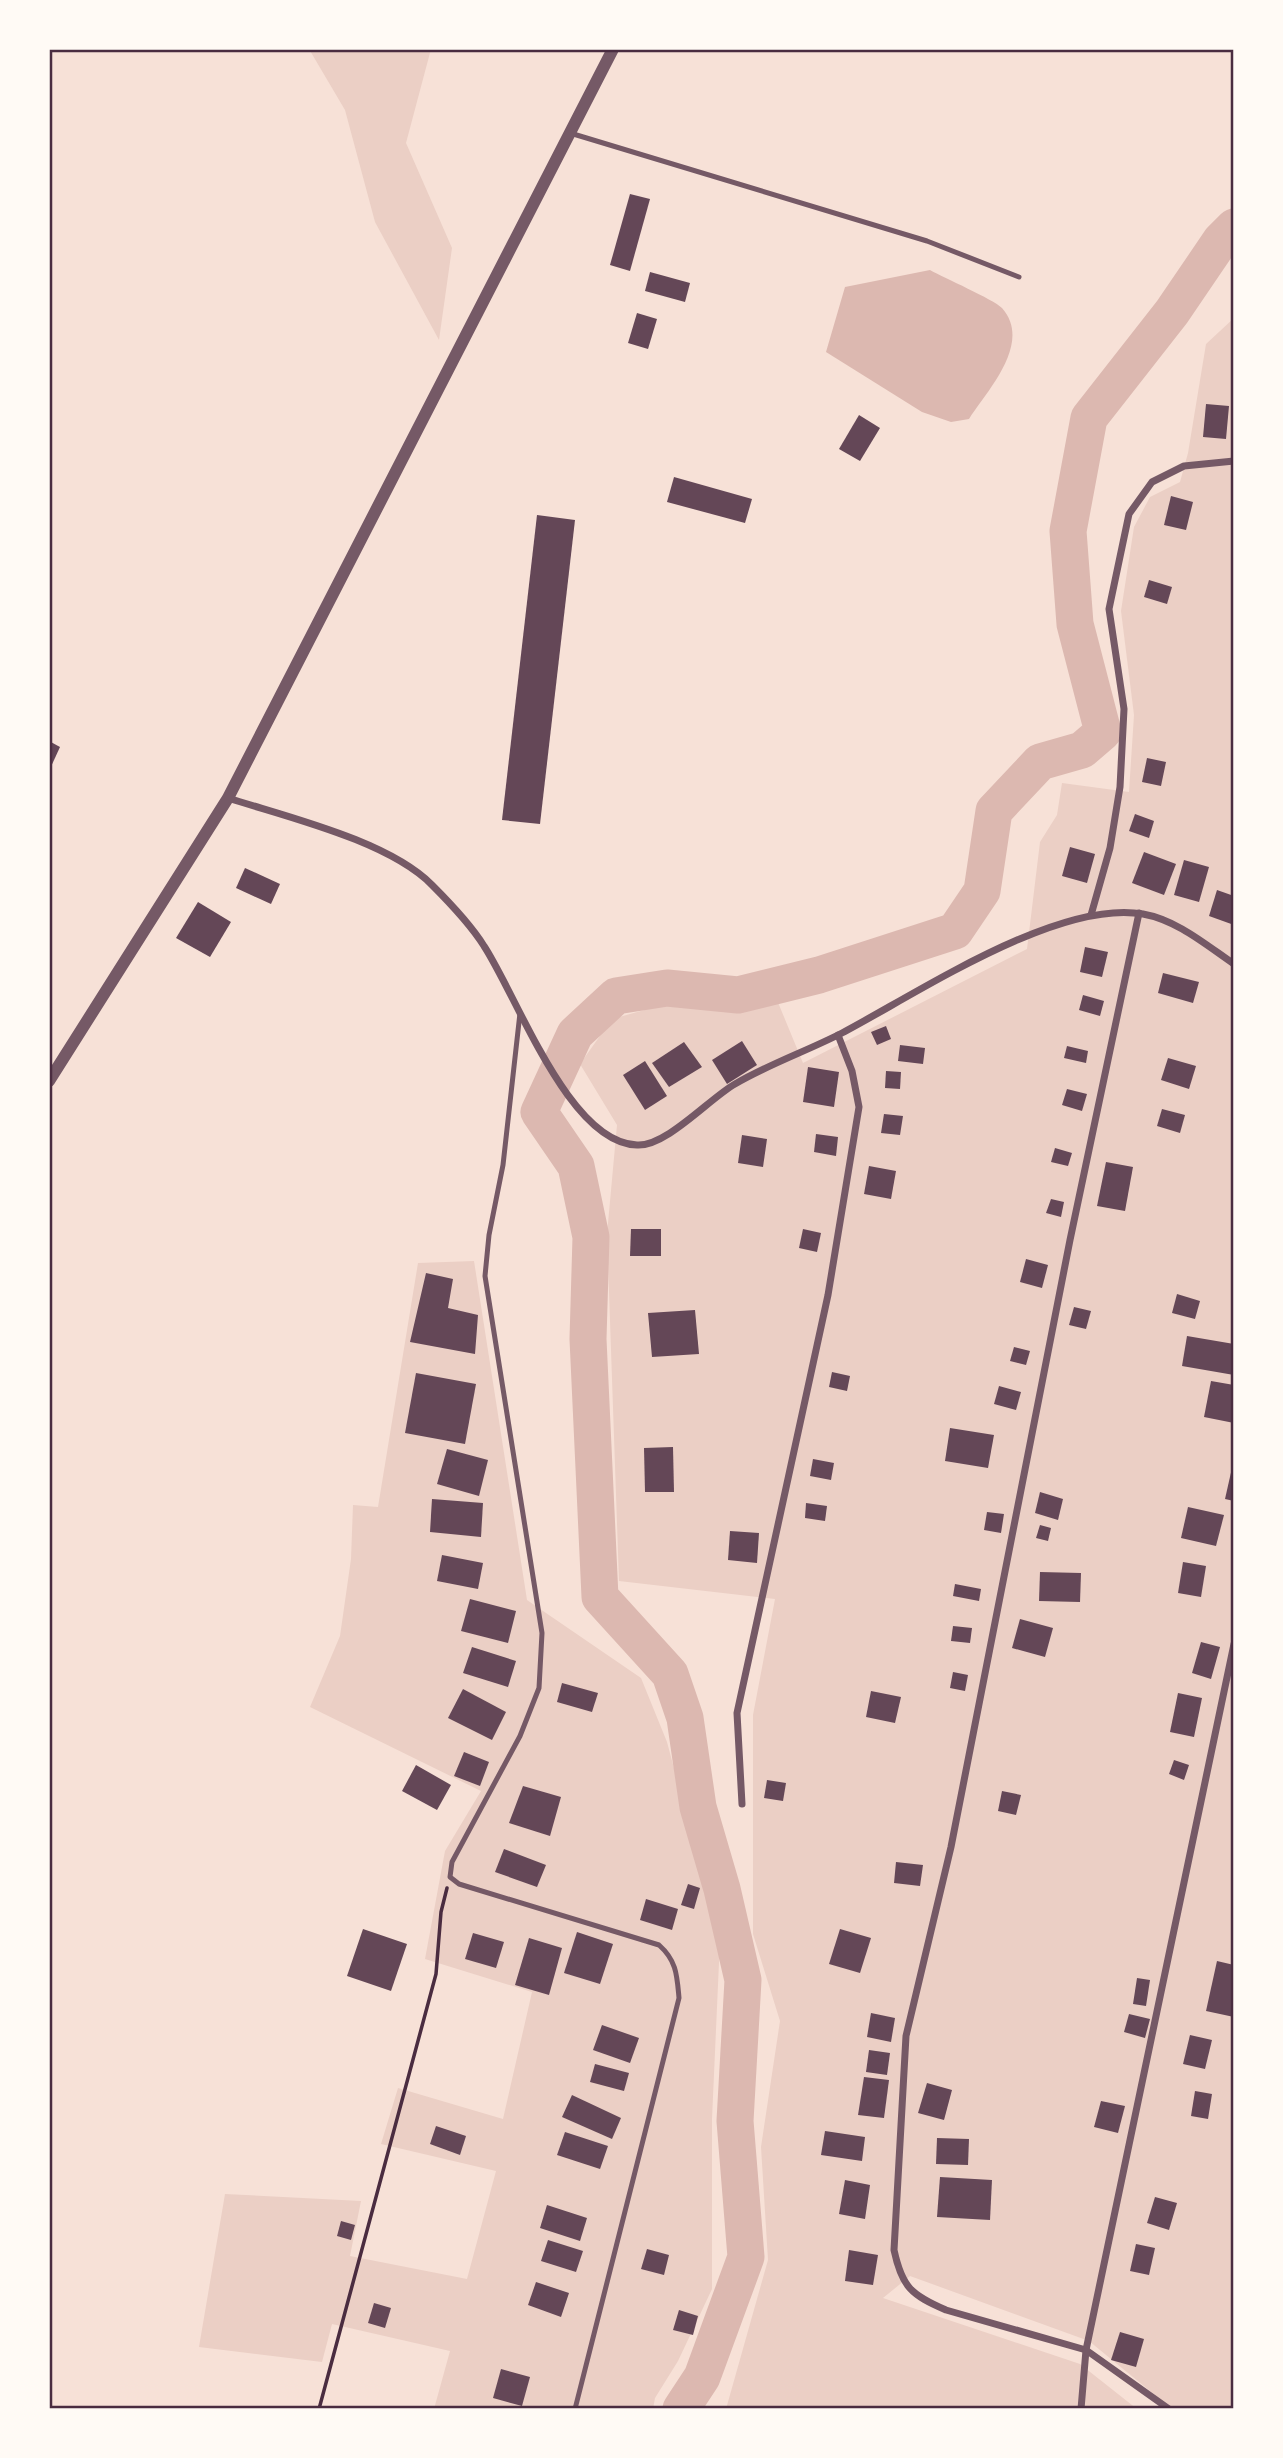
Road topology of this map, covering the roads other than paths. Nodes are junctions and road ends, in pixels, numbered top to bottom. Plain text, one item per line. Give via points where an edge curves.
1 (613, 49) edge
2 (570, 133) junction
3 (1019, 277) dead end
4 (1234, 461) edge
5 (228, 798) junction
6 (1139, 913) junction
7 (1091, 915) junction
8 (1234, 964) edge
9 (520, 1010) junction
10 (838, 1035) junction
11 (49, 1081) edge
12 (1234, 1644) edge
13 (742, 1804) dead end
14 (1086, 2350) junction
15 (575, 2409) edge
16 (1081, 2409) edge
17 (1169, 2409) edge

1 - 2 street
2 - 3 lane via 927,241
2 - 5 street
4 - 7 street via 1184,466 1152,482 1129,514 1109,609 1124,709 1120,787 1110,848
5 - 9 street via 370,845 430,882 483,944
5 - 11 street
6 - 7 street
6 - 8 street via 1170,923
6 - 14 street via 951,1847 906,2036 894,2250 900,2275 910,2291 924,2301
7 - 10 street via 1021,938
9 - 10 street via 564,1091 592,1126 619,1143 641,1146 665,1135 735,1084
9 - 15 lane via 485,1276 542,1633 539,1688 520,1736 452,1862 450,1877 459,1884 659,1945 671,1956 677,1971 679,1998
10 - 13 street via 859,1107 828,1295 737,1713
12 - 14 street
14 - 16 street
14 - 17 street

